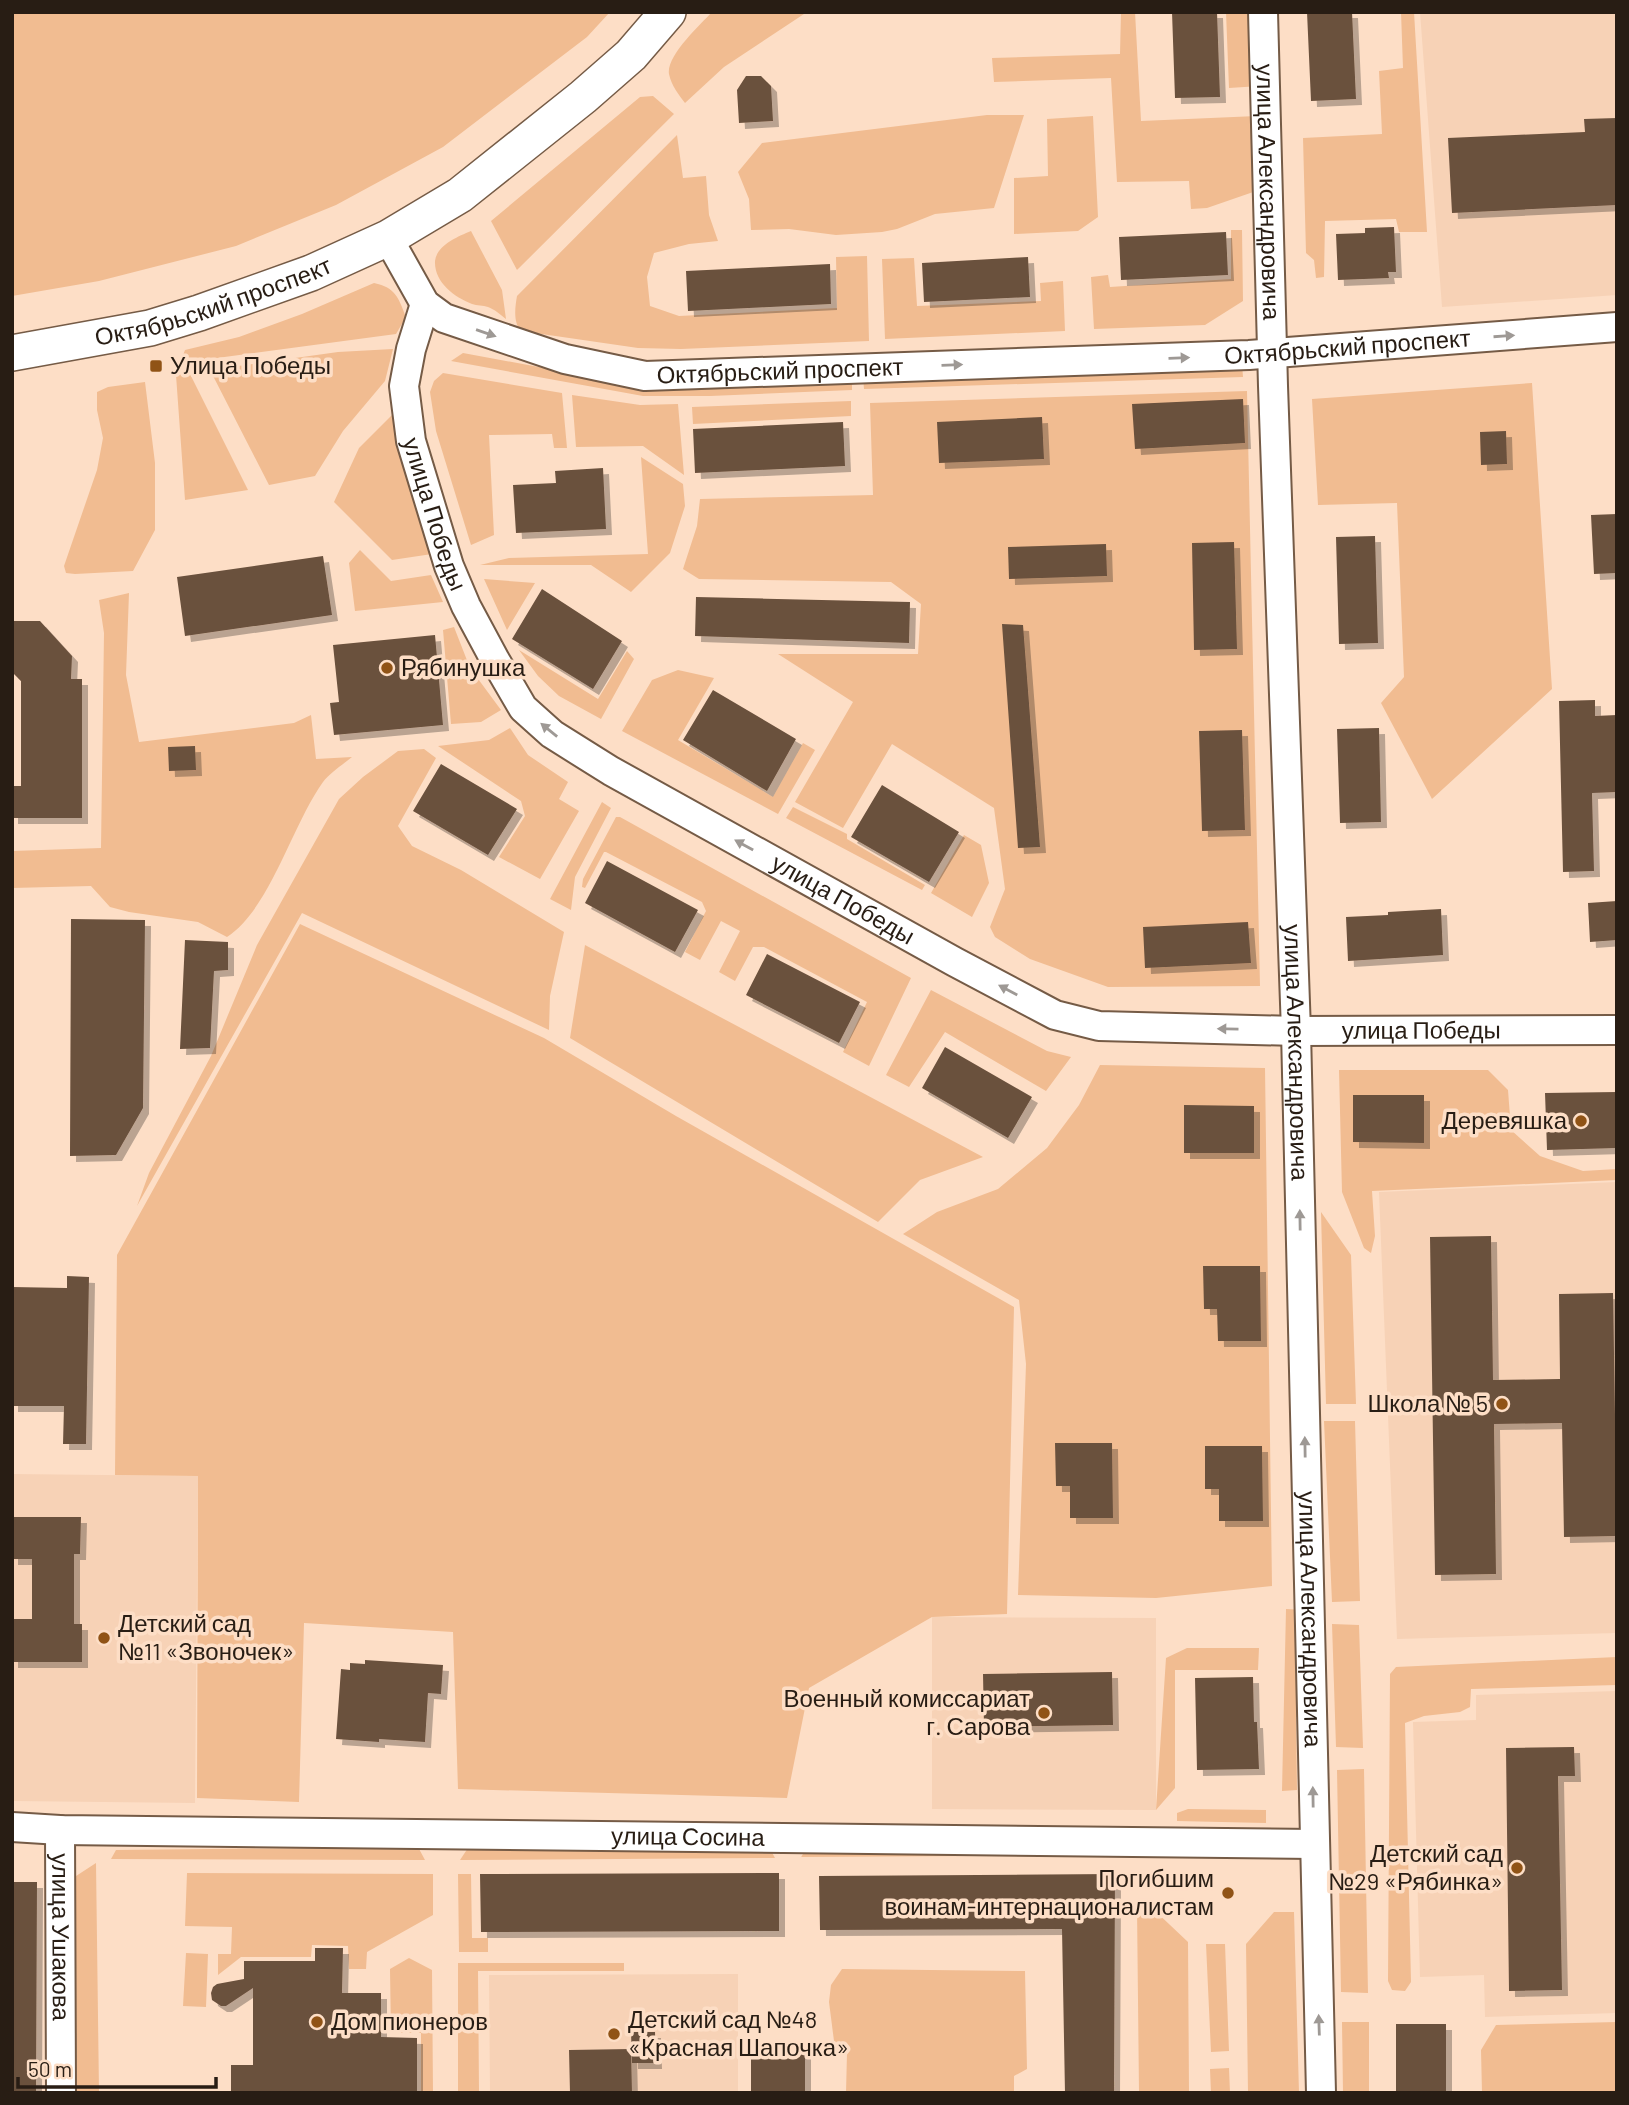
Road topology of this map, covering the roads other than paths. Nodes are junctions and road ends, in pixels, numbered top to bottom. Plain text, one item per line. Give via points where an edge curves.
1 (668, 12) edge
2 (1263, 12) edge
3 (388, 238) junction
4 (425, 304) junction
5 (1617, 327) edge
6 (12, 353) edge
7 (1272, 354) junction
8 (1617, 1030) edge
9 (1296, 1031) junction
10 (12, 1827) edge
11 (60, 1830) junction
12 (1314, 1844) junction
13 (61, 2093) edge
14 (1321, 2093) edge

1 - 3 street, Октябрьский проспект via 631,55 573,106 460,195
2 - 7 street, улица Александровича
3 - 4 street
3 - 6 street, Октябрьский проспект via 311,273 200,313 150,328
4 -> 7 street, Октябрьский проспект via 444,318 565,359 645,376
9 -> 4 street, улица Победы via 1100,1026 1055,1015 611,772 552,734 523,708 466,606 411,441 404,386
7 -> 5 street, Октябрьский проспект
7 - 9 street, улица Александровича
8 - 9 street, улица Победы
12 -> 9 street, улица Александровича
10 - 11 street, улица Ушакова
11 - 12 street, улица Сосина
11 - 13 street, улица Ушакова
14 -> 12 street, улица Александровича

